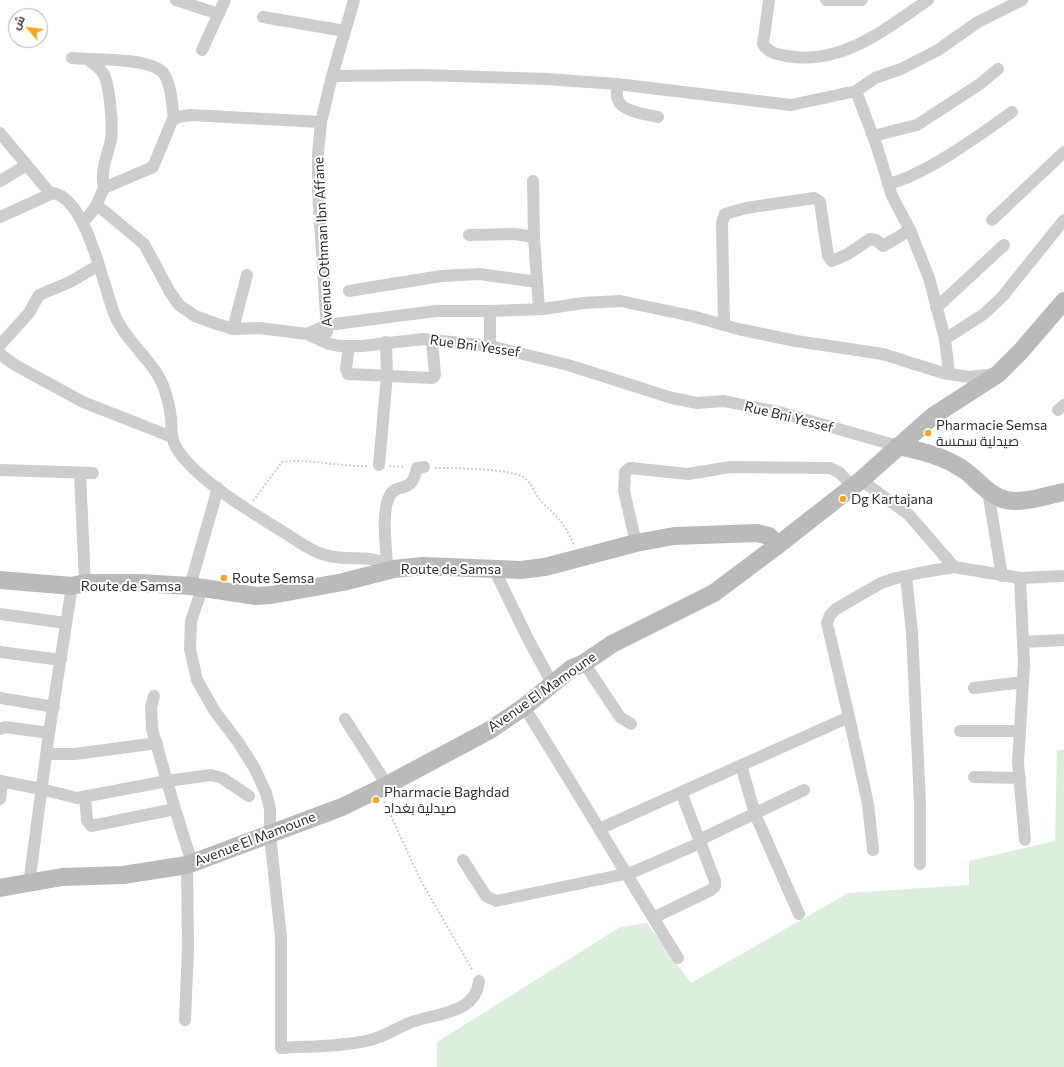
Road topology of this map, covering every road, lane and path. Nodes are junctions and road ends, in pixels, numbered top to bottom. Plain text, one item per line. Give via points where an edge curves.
1 (176, 0) edge
2 (225, 0) edge
3 (354, 0) edge
4 (769, 0) edge
5 (826, 0) edge
6 (862, 0) edge
7 (928, 0) edge
8 (1022, 0) edge
9 (219, 14) junction
10 (264, 17) dead end
11 (345, 31) junction
12 (202, 50) dead end
13 (72, 58) dead end
14 (87, 59) junction
15 (998, 69) dead end
16 (332, 76) junction
17 (616, 84) junction
18 (856, 91) junction
19 (1012, 112) dead end
20 (658, 117) dead end
21 (174, 120) junction
22 (322, 122) junction
23 (0, 133) edge
24 (873, 136) junction
25 (1064, 152) edge
26 (27, 165) junction
27 (0, 180) edge
28 (534, 181) dead end
29 (888, 184) junction
30 (104, 188) junction
31 (50, 193) junction
32 (97, 205) junction
33 (0, 217) edge
34 (992, 220) dead end
35 (1064, 220) edge
36 (83, 222) junction
37 (910, 230) junction
38 (469, 235) dead end
39 (534, 237) junction
40 (1004, 245) dead end
41 (99, 265) junction
42 (247, 275) dead end
43 (537, 282) junction
44 (350, 291) dead end
45 (1064, 301) edge
46 (936, 308) junction
47 (539, 309) junction
48 (490, 311) junction
49 (327, 325) junction
50 (724, 325) junction
51 (233, 329) junction
52 (307, 334) junction
53 (945, 339) junction
54 (432, 340) junction
55 (386, 342) junction
56 (329, 344) junction
57 (0, 345) edge
58 (349, 346) junction
59 (490, 346) junction
60 (0, 354) edge
61 (949, 374) junction
62 (998, 374) junction
63 (387, 375) junction
64 (172, 437) junction
65 (898, 446) junction
66 (379, 465) dead end
67 (424, 467) dead end
68 (0, 470) edge
69 (276, 471) dead end
70 (80, 473) junction
71 (94, 473) dead end
72 (857, 483) junction
73 (218, 488) junction
74 (988, 491) junction
75 (1064, 492) edge
76 (542, 502) dead end
77 (247, 509) junction
78 (636, 543) junction
79 (778, 545) junction
80 (578, 560) junction
81 (390, 566) junction
82 (954, 567) junction
83 (494, 568) junction
84 (906, 576) junction
85 (1002, 576) junction
86 (1064, 576) edge
87 (1020, 578) junction
88 (0, 580) edge
89 (79, 584) junction
90 (196, 588) junction
91 (0, 614) edge
92 (66, 623) junction
93 (1064, 640) edge
94 (1023, 642) junction
95 (0, 652) edge
96 (61, 660) junction
97 (584, 663) junction
98 (1023, 682) junction
99 (552, 683) junction
100 (974, 688) dead end
101 (154, 696) dead end
102 (0, 698) edge
103 (54, 707) junction
104 (524, 708) junction
105 (849, 716) junction
106 (345, 719) dead end
107 (631, 724) dead end
108 (0, 730) edge
109 (960, 731) dead end
110 (1019, 731) junction
111 (49, 733) junction
112 (157, 743) junction
113 (48, 754) junction
114 (741, 765) junction
115 (974, 777) dead end
116 (1020, 778) junction
117 (167, 780) junction
118 (1, 782) edge
119 (383, 787) junction
120 (41, 789) junction
121 (804, 790) dead end
122 (681, 792) junction
123 (249, 796) dead end
124 (85, 797) junction
125 (0, 799) edge
126 (175, 809) junction
127 (755, 814) junction
128 (599, 829) junction
129 (270, 835) junction
130 (1024, 840) dead end
131 (699, 842) junction
132 (873, 850) dead end
133 (463, 860) dead end
134 (189, 864) junction
135 (920, 864) dead end
136 (625, 875) junction
137 (29, 884) junction
138 (0, 888) edge
139 (799, 914) dead end
140 (653, 918) junction
141 (678, 958) dead end
142 (479, 981) joint
143 (185, 1020) dead end

1 - 9 street
2 - 9 street
3 - 11 street, Avenue Othman Ibn Affane
4 - 7 street via 763,44 773,53 802,58 833,55 849,49
5 - 6 street
8 - 18 street via 978,22 938,50 901,69 875,78
9 - 12 street
10 - 11 street
11 - 16 street, Avenue Othman Ibn Affane
13 - 14 street
14 - 21 street via 134,62 153,66 161,71 166,79
14 - 30 street via 104,75 111,113 112,134 102,177
15 - 24 street via 980,84 917,125
16 - 17 street via 546,79
16 - 22 street, Avenue Othman Ibn Affane
17 - 18 street via 791,105
17 - 20 street via 618,99 622,106
18 - 24 street
19 - 29 street via 925,169
21 - 22 street via 190,115
21 - 30 street via 153,167
22 - 49 street, Avenue Othman Ibn Affane via 318,154 318,191
23 - 26 street
24 - 29 street
25 - 34 street
26 - 27 street
26 - 31 street
28 - 39 street
29 - 37 street
30 - 32 street
31 - 33 street
31 - 36 street via 56,193 64,198
32 - 36 street
32 - 51 street, Rue Bni Yessef via 144,244 179,305 195,316
35 - 53 street via 1002,297 984,314
36 - 41 street
37 - 46 street via 929,278
37 - 50 street via 883,246 870,239 832,261 828,256 820,202 814,198 746,208 725,214 722,223
38 - 39 street via 515,234
39 - 43 street
40 - 46 street
41 - 57 street via 70,282 39,294 24,319
41 - 64 street via 115,314 129,338 156,373 164,389
42 - 51 street
43 - 44 street via 480,274 441,276
43 - 47 street
45 - 62 street, Avenue El Mamoune
46 - 53 street
47 - 48 street
47 - 50 street via 620,301
48 - 49 street via 436,311
48 - 59 street
49 - 52 street
49 - 56 street, Avenue Othman Ibn Affane
50 - 61 street via 796,341 883,354
51 - 52 street, Rue Bni Yessef via 259,328
52 - 56 street, Rue Bni Yessef
53 - 61 street
54 - 55 street, Rue Bni Yessef
54 - 59 street, Rue Bni Yessef
54 - 63 street via 435,375 433,378
55 - 58 street, Rue Bni Yessef
55 - 63 street
56 - 58 street, Rue Bni Yessef
58 - 63 street via 347,374
59 - 65 street, Rue Bni Yessef via 568,365 672,398 697,403 724,401
60 - 64 street via 21,369 83,402
61 - 62 street via 969,377
62 - 65 street, Avenue El Mamoune via 934,416
63 - 66 street
64 - 73 street via 175,446 187,461
65 - 72 street, Avenue El Mamoune
65 - 74 street via 934,454 974,477
67 - 81 street via 416,468 409,486 389,496 385,511
68 - 70 street
69 - 77 path
70 - 71 street
70 - 89 street
72 - 78 street via 830,468 730,467 688,474 630,468 625,472 624,483
72 - 79 street, Avenue El Mamoune
72 - 82 street via 909,515
73 - 77 street
73 - 90 street
74 - 75 street via 1002,499 1014,501
74 - 85 street
76 - 80 path via 567,528
77 - 81 street via 316,552 346,559 374,558
78 - 79 street, Route de Samsa via 674,536 757,533 769,536
78 - 80 street, Route de Samsa
79 - 97 street, Avenue El Mamoune via 714,593 612,644
80 - 83 street, Route de Samsa via 521,570
81 - 83 street, Route de Samsa
81 - 90 street, Route de Samsa via 343,582 287,594 256,596
82 - 84 street
82 - 85 street
83 - 99 street
84 - 105 street via 881,583 836,609 828,618 827,626
84 - 135 street via 912,639 920,803
85 - 87 street
86 - 87 street
87 - 94 street
88 - 89 street, Route de Samsa
89 - 90 street, Route de Samsa via 140,583
89 - 92 street
90 - 129 street via 190,649 197,680 260,781 270,809
91 - 92 street
92 - 96 street
93 - 94 street
94 - 98 street
95 - 96 street
96 - 103 street
97 - 99 street, Avenue El Mamoune via 572,668
97 - 107 street via 620,717
98 - 100 street
98 - 110 street
99 - 104 street, Avenue El Mamoune
101 - 112 street via 151,719
102 - 103 street
103 - 111 street
104 - 119 street, Avenue El Mamoune via 490,730
104 - 128 street
105 - 114 street
105 - 132 street via 868,804
106 - 119 street
108 - 111 street via 5,727
109 - 110 street
110 - 116 street
111 - 113 street
112 - 113 street via 75,754
112 - 117 street
113 - 120 street
114 - 122 street
114 - 127 street
115 - 116 street
116 - 130 street
117 - 123 street via 211,775 222,778
117 - 124 street
117 - 126 street
118 - 120 street
118 - 125 street
119 - 129 street, Avenue El Mamoune via 342,807
119 - 142 path via 421,881
120 - 124 street via 77,798
120 - 137 street
121 - 127 street
122 - 128 street
122 - 131 street
124 - 126 street via 87,820 91,826
126 - 134 street
127 - 131 street
127 - 139 street
128 - 136 street
129 - 134 street, Avenue El Mamoune
129 - 142 street via 281,938 281,1048 338,1045 370,1040 412,1022 464,1006 476,994
131 - 136 street
131 - 140 street via 715,886
133 - 136 street via 486,896 496,901
134 - 137 street, Avenue El Mamoune via 144,873 62,877
134 - 143 street
136 - 140 street
137 - 138 street, Avenue El Mamoune
140 - 141 street

